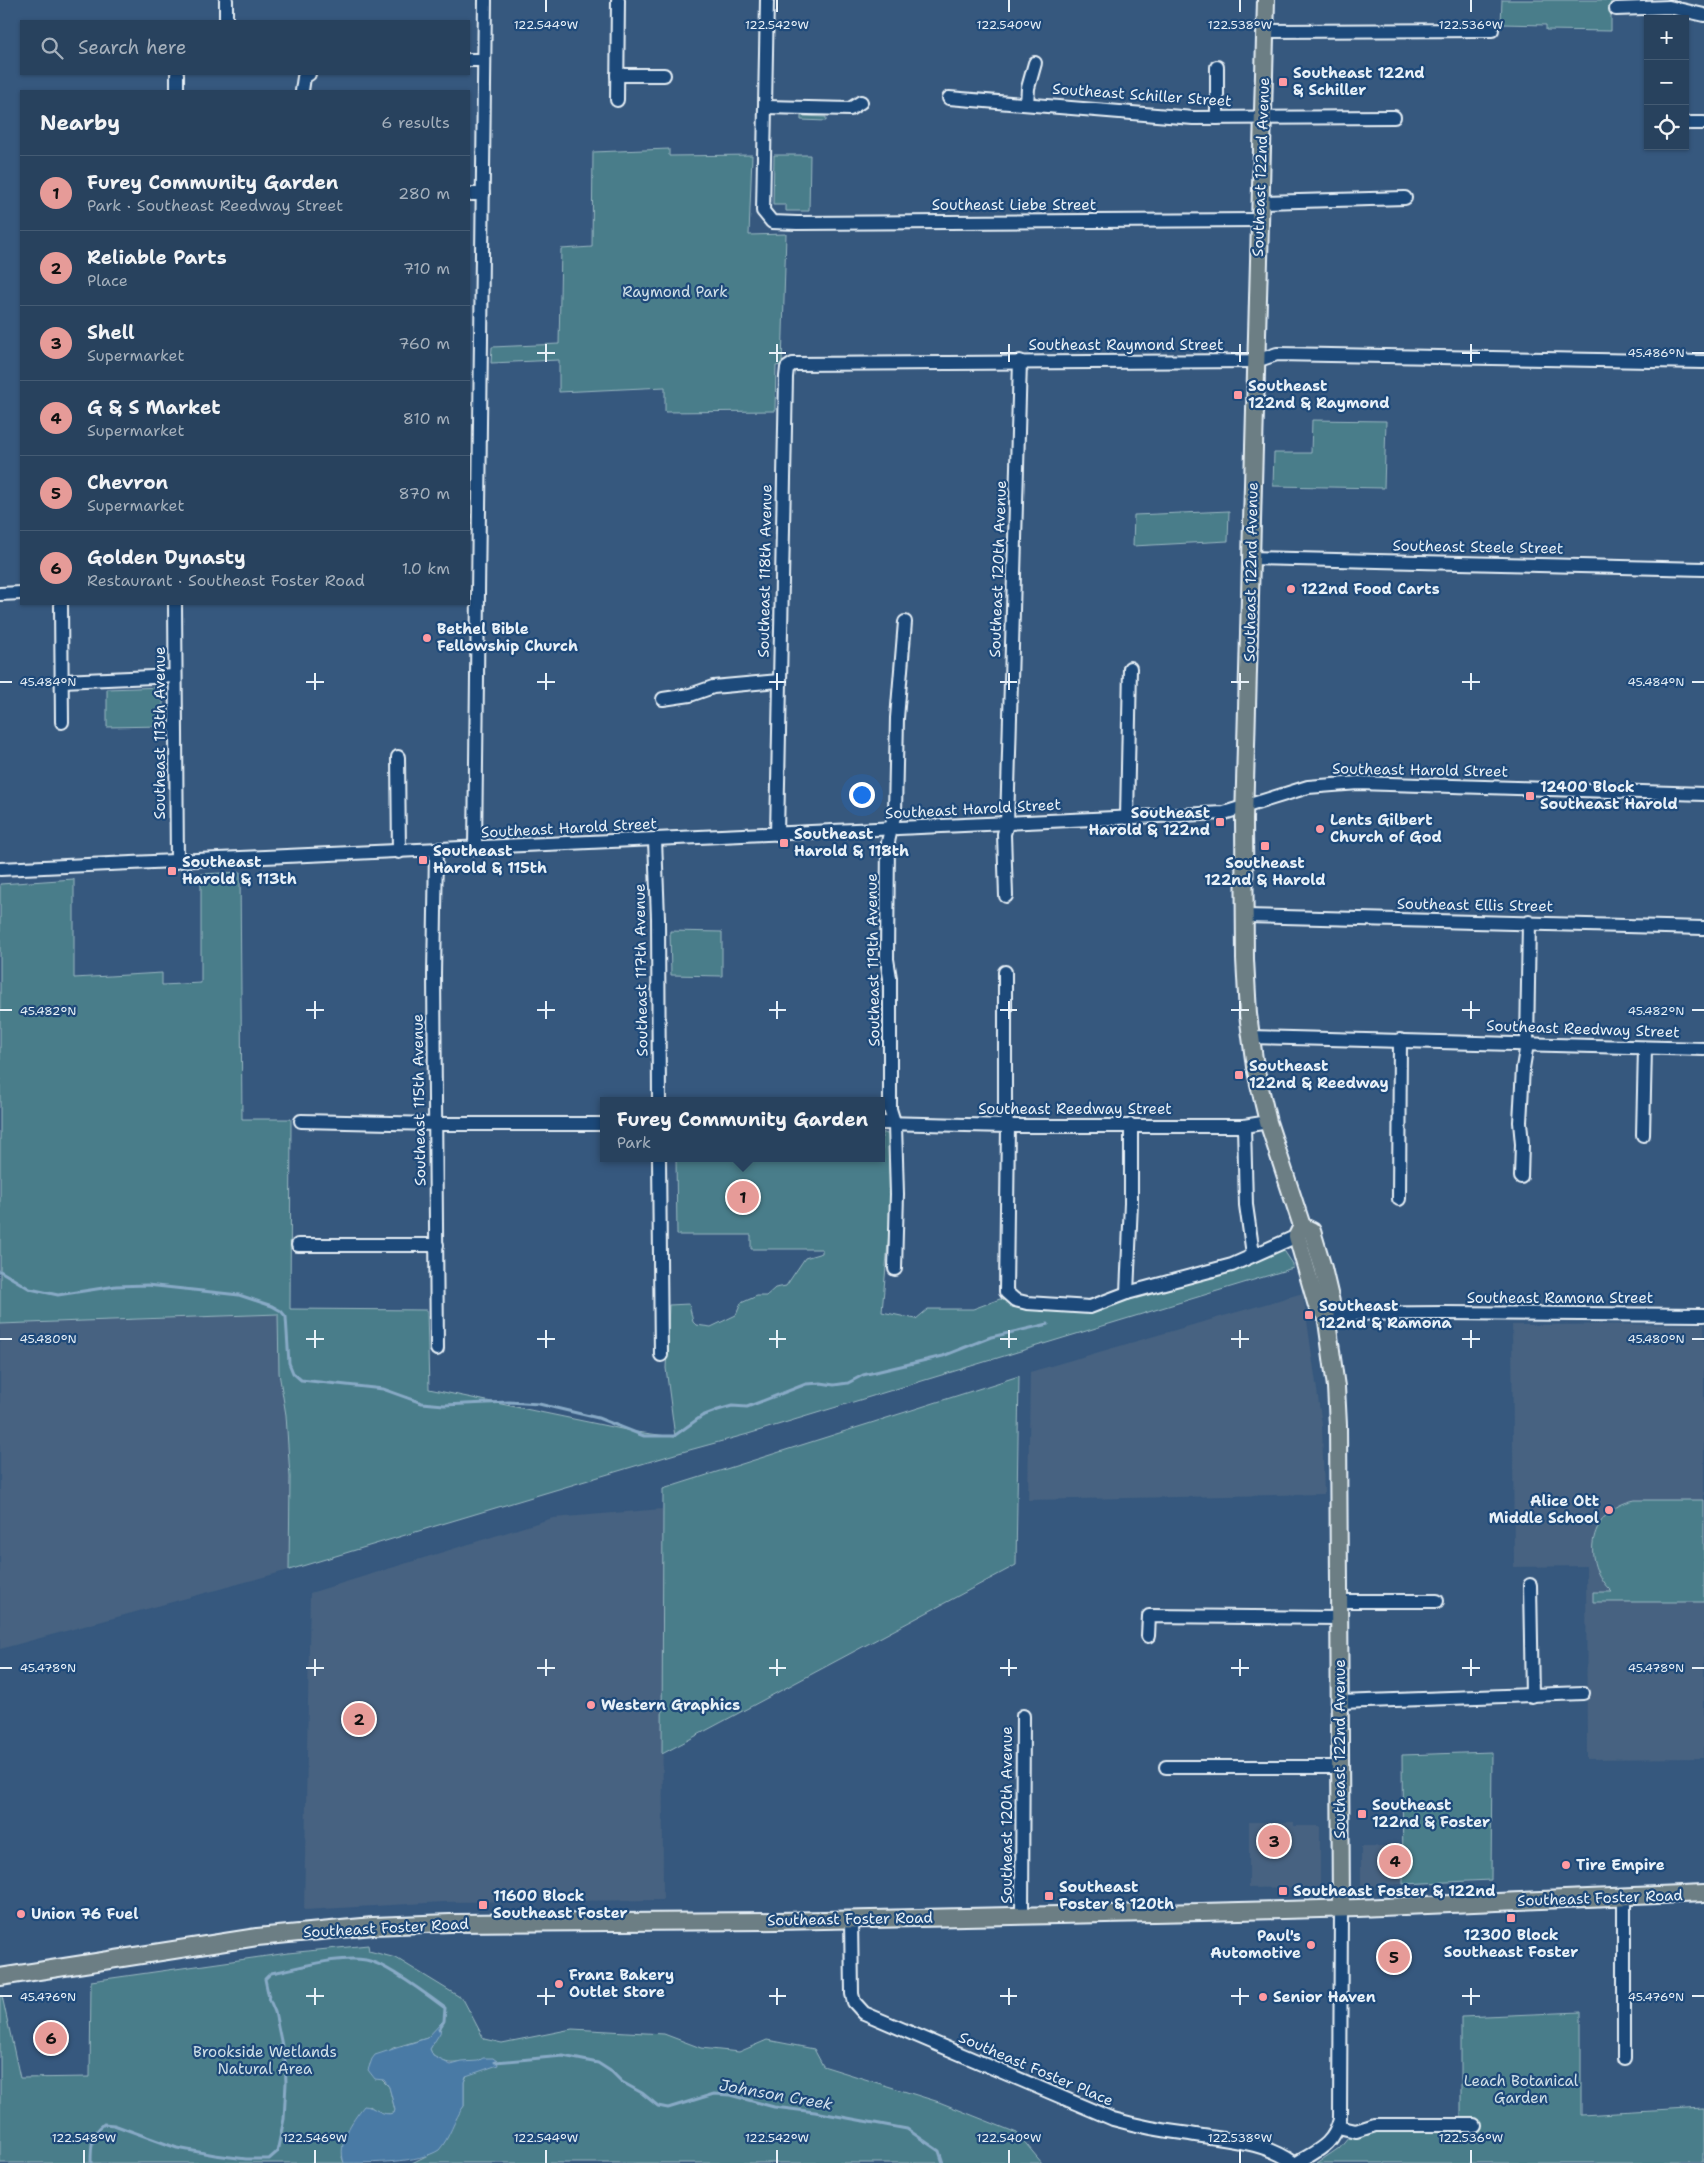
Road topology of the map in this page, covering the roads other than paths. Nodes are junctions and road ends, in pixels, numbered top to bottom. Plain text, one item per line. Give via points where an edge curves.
1 (226, 0) edge
2 (485, 0) edge
3 (618, 0) edge
4 (767, 0) edge
5 (1266, 0) edge
6 (1616, 8) dead end
7 (1704, 15) edge
8 (226, 20) edge
9 (1492, 30) dead end
10 (1265, 31) junction
11 (470, 60) edge
12 (484, 60) junction
13 (1035, 63) dead end
14 (1217, 67) dead end
15 (177, 75) edge
16 (307, 75) edge
17 (617, 75) junction
18 (664, 75) dead end
19 (177, 90) edge
20 (302, 90) edge
21 (949, 98) dead end
22 (617, 100) dead end
23 (861, 102) dead end
24 (1027, 104) junction
25 (766, 107) junction
26 (1394, 117) dead end
27 (1217, 118) junction
28 (1262, 118) junction
29 (1689, 123) edge
30 (1704, 123) edge
31 (470, 194) edge
32 (483, 194) junction
33 (1405, 198) dead end
34 (1260, 202) junction
35 (1260, 220) junction
36 (1020, 361) junction
37 (1256, 361) junction
38 (1704, 362) edge
39 (787, 368) joint
40 (1251, 558) junction
41 (1704, 569) edge
42 (20, 593) edge
43 (0, 594) edge
44 (62, 605) edge
45 (176, 605) edge
46 (905, 622) dead end
47 (1130, 668) dead end
48 (175, 676) junction
49 (62, 681) junction
50 (779, 681) junction
51 (663, 699) dead end
52 (62, 722) dead end
53 (398, 757) dead end
54 (1704, 794) edge
55 (1244, 807) junction
56 (1127, 818) junction
57 (1007, 824) junction
58 (891, 829) junction
59 (777, 834) junction
60 (655, 840) junction
61 (475, 848) junction
62 (436, 850) junction
63 (399, 852) junction
64 (177, 862) junction
65 (0, 869) edge
66 (1006, 896) dead end
67 (1245, 916) junction
68 (1528, 922) junction
69 (1704, 928) edge
70 (1005, 972) dead end
71 (1251, 1037) junction
72 (1400, 1040) junction
73 (1527, 1044) junction
74 (1645, 1048) junction
75 (1704, 1049) edge
76 (659, 1097) edge
77 (301, 1121) dead end
78 (1268, 1122) junction
79 (436, 1124) junction
80 (600, 1124) edge
81 (888, 1124) edge
82 (1131, 1125) junction
83 (1008, 1126) junction
84 (1244, 1126) junction
85 (1642, 1135) dead end
86 (659, 1162) edge
87 (1521, 1177) dead end
88 (1399, 1199) dead end
89 (1300, 1231) junction
90 (298, 1245) dead end
91 (437, 1245) junction
92 (1253, 1254) junction
93 (895, 1269) dead end
94 (1127, 1293) junction
95 (1326, 1314) junction
96 (1704, 1315) edge
97 (437, 1349) dead end
98 (661, 1355) dead end
99 (1530, 1585) dead end
100 (1339, 1601) junction
101 (1437, 1601) dead end
102 (1339, 1618) junction
103 (1148, 1636) dead end
104 (1583, 1693) dead end
105 (1532, 1696) junction
106 (1340, 1702) junction
107 (1024, 1716) dead end
108 (1166, 1767) dead end
109 (1340, 1767) junction
110 (1704, 1893) edge
111 (1624, 1896) junction
112 (1342, 1908) junction
113 (1022, 1915) junction
114 (851, 1919) junction
115 (0, 1977) edge
116 (1624, 2059) dead end
117 (1474, 2125) dead end
118 (1338, 2127) junction
119 (1295, 2163) edge

1 - 8 street
2 - 12 street
3 - 17 street
4 - 25 street
5 - 10 main road, Southeast 122nd Avenue
6 - 7 street via 1669,7
9 - 10 street
10 - 28 main road, Southeast 122nd Avenue
11 - 12 street
12 - 32 street
13 - 24 street
14 - 27 street
15 - 19 street
16 - 20 street
17 - 18 street
17 - 22 street
21 - 24 street, Southeast Schiller Street
23 - 25 street via 850,109
24 - 27 street, Southeast Schiller Street
25 - 35 street, Southeast Liebe Street via 763,211 777,223
26 - 28 street, Southeast Schiller Street
27 - 28 street, Southeast Schiller Street
28 - 34 main road, Southeast 122nd Avenue
29 - 30 street
31 - 32 street
32 - 61 street
33 - 34 street
34 - 35 main road, Southeast 122nd Avenue
35 - 37 main road, Southeast 122nd Avenue
36 - 37 street, Southeast Raymond Street
36 - 39 street, Southeast Raymond Street via 793,364
36 - 57 street, Southeast 120th Avenue
37 - 38 street, Southeast Raymond Street via 1277,354
37 - 40 main road, Southeast 122nd Avenue
39 - 50 street, Southeast 118th Avenue
40 - 41 street, Southeast Steele Street
40 - 55 main road, Southeast 122nd Avenue
42 - 43 street
44 - 49 street
45 - 48 street, Southeast 113th Avenue
46 - 58 street, Southeast 119th Avenue via 897,718 895,812
47 - 56 street
48 - 49 street
48 - 64 street, Southeast 113th Avenue
49 - 52 street
50 - 51 street via 713,687
50 - 59 street, Southeast 118th Avenue
53 - 63 street
54 - 55 street, Southeast Harold Street via 1335,784 1299,789
55 - 56 street, Southeast Harold Street via 1224,813
55 - 67 main road, Southeast 122nd Avenue
56 - 57 street, Southeast Harold Street
57 - 58 street, Southeast Harold Street
57 - 66 street, Southeast 120th Avenue via 1004,834
58 - 59 street, Southeast Harold Street
58 - 81 street, Southeast 119th Avenue via 888,842
59 - 60 street, Southeast Harold Street
60 - 61 street, Southeast Harold Street
60 - 76 street, Southeast 117th Avenue
61 - 62 street, Southeast Harold Street
62 - 63 street, Southeast Harold Street
62 - 79 street, Southeast 115th Avenue
63 - 64 street, Southeast Harold Street
64 - 65 street, Southeast Harold Street
67 - 68 street, Southeast Ellis Street
67 - 71 main road, Southeast 122nd Avenue via 1246,990
68 - 69 street, Southeast Ellis Street
68 - 73 street
70 - 83 street via 1005,1113
71 - 72 street, Southeast Reedway Street
71 - 78 main road, Southeast 122nd Avenue
72 - 73 street, Southeast Reedway Street
72 - 88 street
73 - 74 street, Southeast Reedway Street
73 - 87 street via 1522,1068
74 - 75 street, Southeast Reedway Street
74 - 85 street
77 - 79 street
78 - 84 street, Southeast Reedway Street
78 - 89 main road, Southeast 122nd Avenue
79 - 80 street
79 - 91 street, Southeast 115th Avenue
81 - 83 street, Southeast Reedway Street
81 - 93 street, Southeast 119th Avenue via 896,1194
82 - 83 street, Southeast Reedway Street
82 - 84 street, Southeast Reedway Street
82 - 94 street
83 - 94 street via 1006,1292 1015,1300 1027,1303 1090,1306
84 - 92 street via 1246,1205
86 - 98 street
89 - 92 street
89 - 95 main road, Southeast 122nd Avenue via 1312,1231 1324,1268 1331,1302
90 - 91 street
91 - 97 street, Southeast 115th Avenue
92 - 94 street via 1232,1265
95 - 96 street, Southeast Ramona Street
95 - 100 main road, Southeast 122nd Avenue via 1337,1409
99 - 105 street
100 - 101 street
100 - 102 main road, Southeast 122nd Avenue
102 - 103 street via 1149,1616
102 - 106 main road, Southeast 122nd Avenue
104 - 105 street
105 - 106 street
106 - 109 main road, Southeast 122nd Avenue
107 - 113 street, Southeast 120th Avenue
108 - 109 street
109 - 112 main road, Southeast 122nd Avenue
110 - 111 main road, Southeast Foster Road
111 - 112 main road, Southeast Foster Road
111 - 116 street
112 - 113 main road, Southeast Foster Road
112 - 118 street, Southeast 122nd Avenue via 1341,2109
113 - 114 main road, Southeast Foster Road
114 - 115 main road, Southeast Foster Road via 342,1927
114 - 119 street, Southeast Foster Place via 852,1994 854,2002 864,2013 1113,2119 1133,2125 1241,2141 1273,2151
117 - 118 street via 1375,2125 1356,2131
118 - 119 street via 1328,2143

